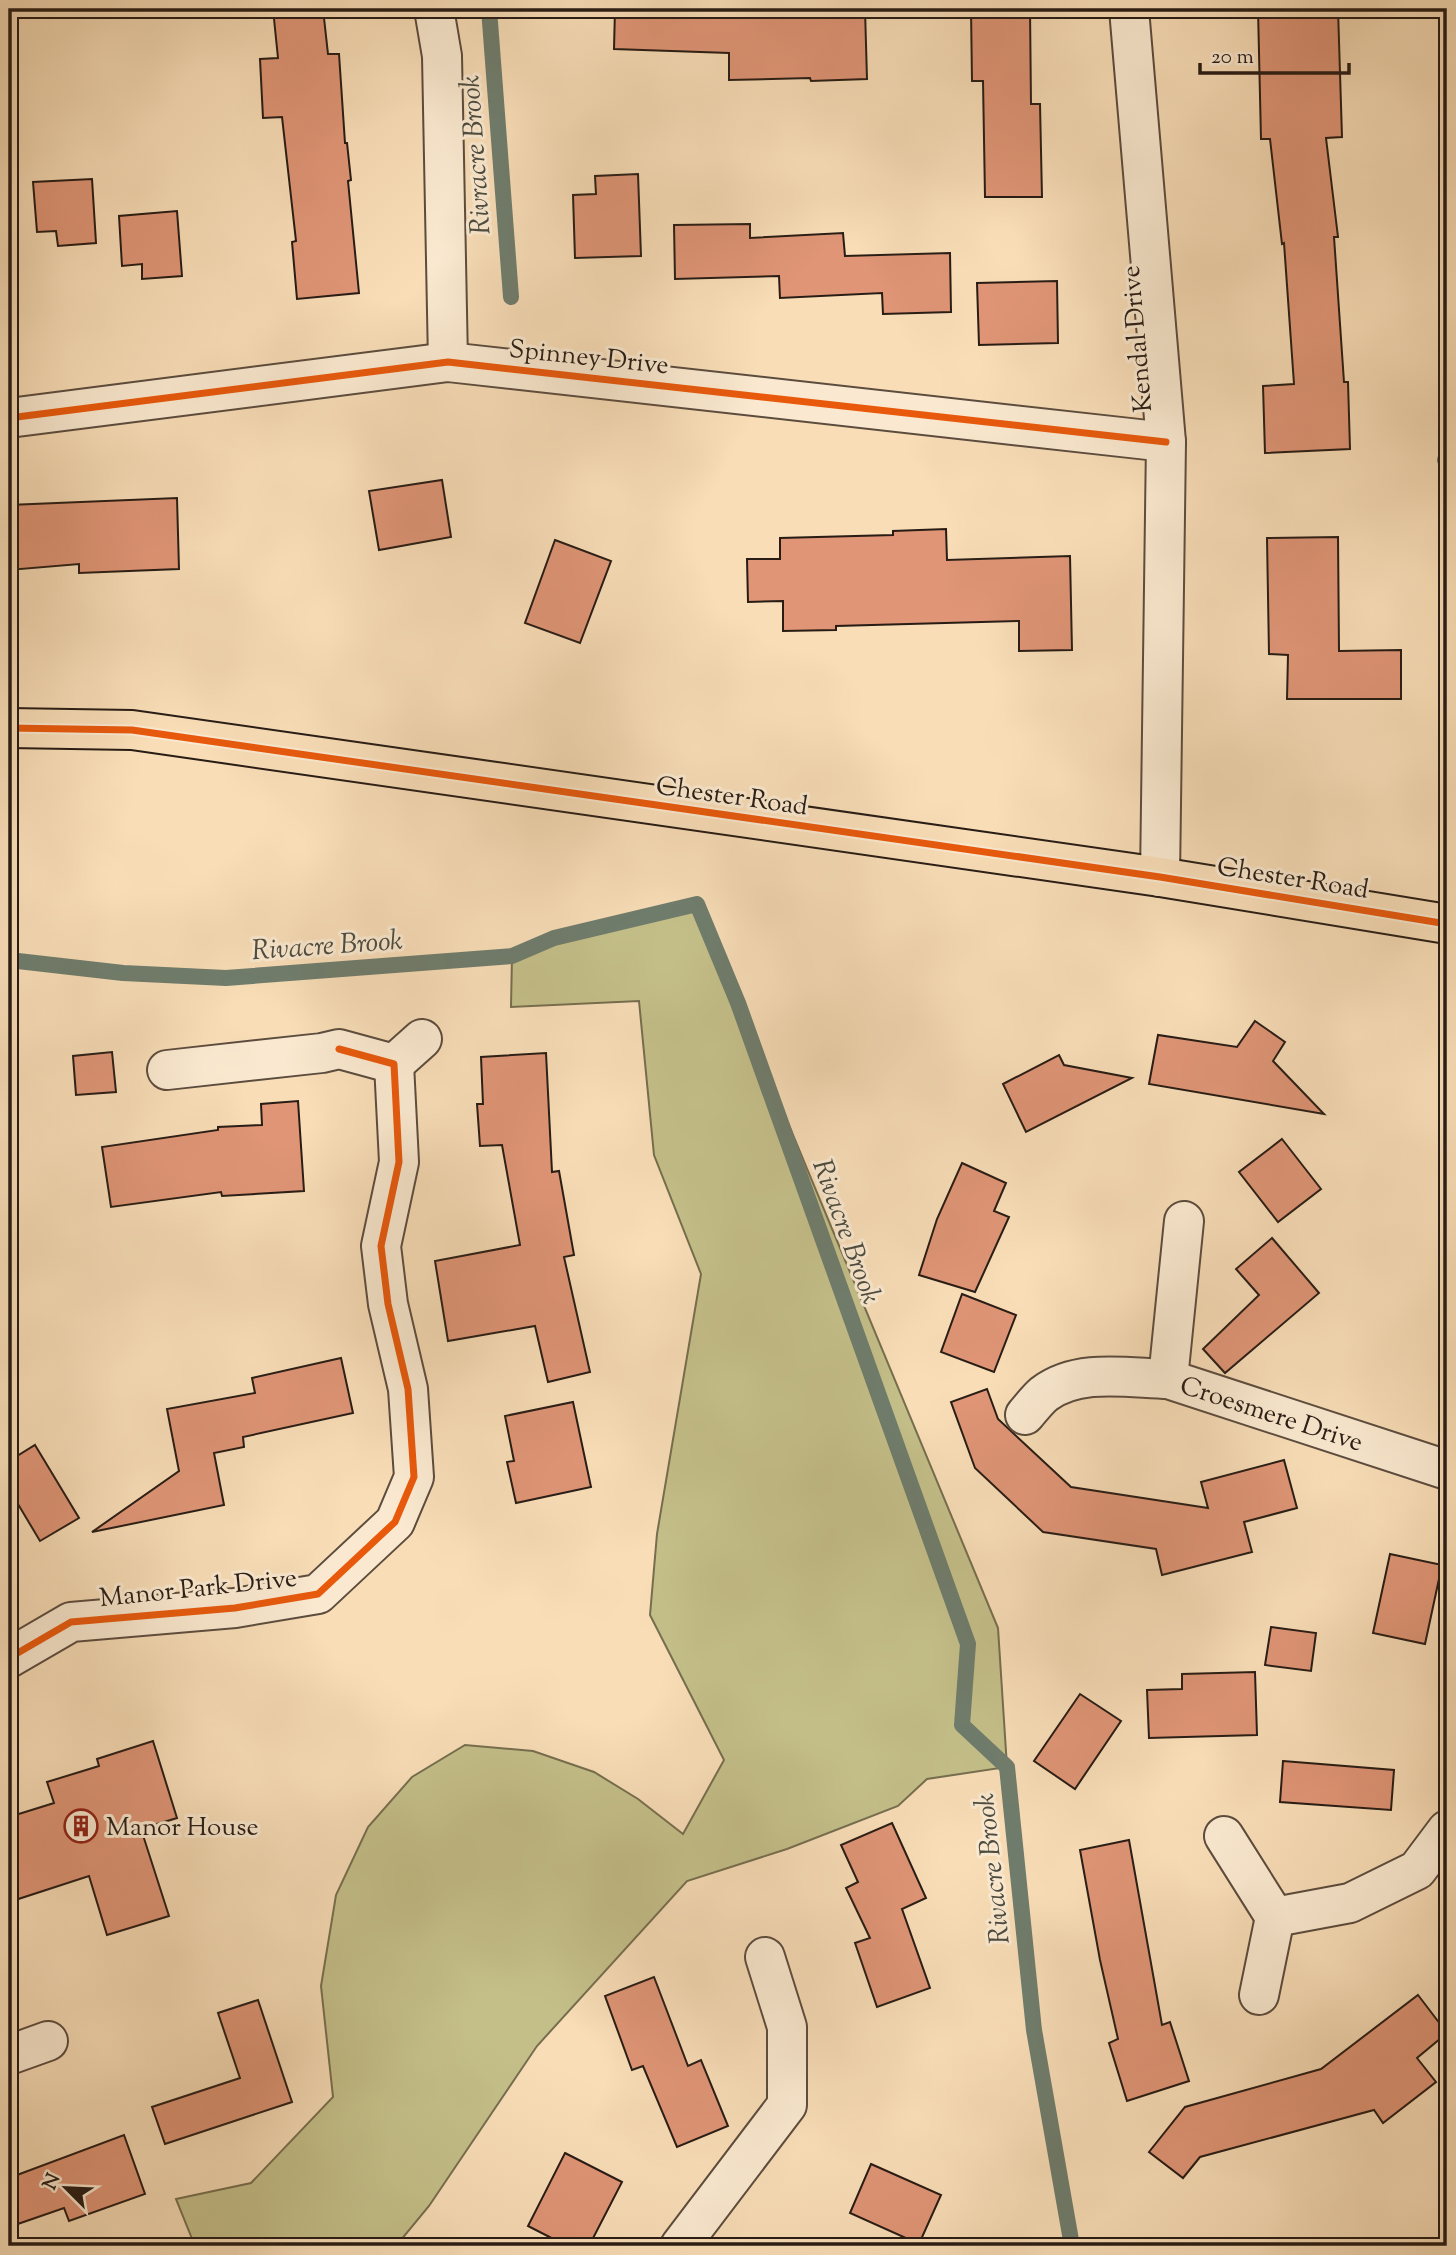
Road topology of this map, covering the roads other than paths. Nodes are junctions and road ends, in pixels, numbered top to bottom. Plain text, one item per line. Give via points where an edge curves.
1 (435, 9) edge
2 (1129, 9) edge
3 (448, 362) junction
4 (9, 418) edge
5 (1166, 442) junction
6 (9, 729) edge
7 (1160, 877) junction
8 (1447, 924) edge
9 (167, 1069) dead end
10 (1184, 1221) dead end
11 (1168, 1379) junction
12 (1025, 1415) dead end
13 (1447, 1470) edge
14 (9, 1658) edge
15 (1447, 1830) edge
16 (1224, 1836) dead end
17 (1275, 1917) junction
18 (765, 1957) dead end
19 (1259, 1994) dead end
20 (48, 2041) dead end
21 (9, 2055) edge
22 (680, 2246) edge

1 - 3 street via 442,56
2 - 5 street, Kendal Drive
3 - 4 street, Spinney Drive
3 - 5 street, Spinney Drive
5 - 7 street, Kendal Drive
6 - 7 main road, Chester Road via 132,730
7 - 8 main road, Chester Road
9 - 14 street, Manor Park Drive via 339,1049 408,1051 400,1162 381,1246 388,1304 408,1389 414,1477 395,1522 318,1594 235,1608 71,1622
10 - 11 street, Croesmere Drive
11 - 12 street via 1071,1380 1044,1394
11 - 13 street, Croesmere Drive
15 - 17 street via 1417,1870 1350,1903
16 - 17 street
17 - 19 street
18 - 22 street via 787,2027 787,2105
20 - 21 street

